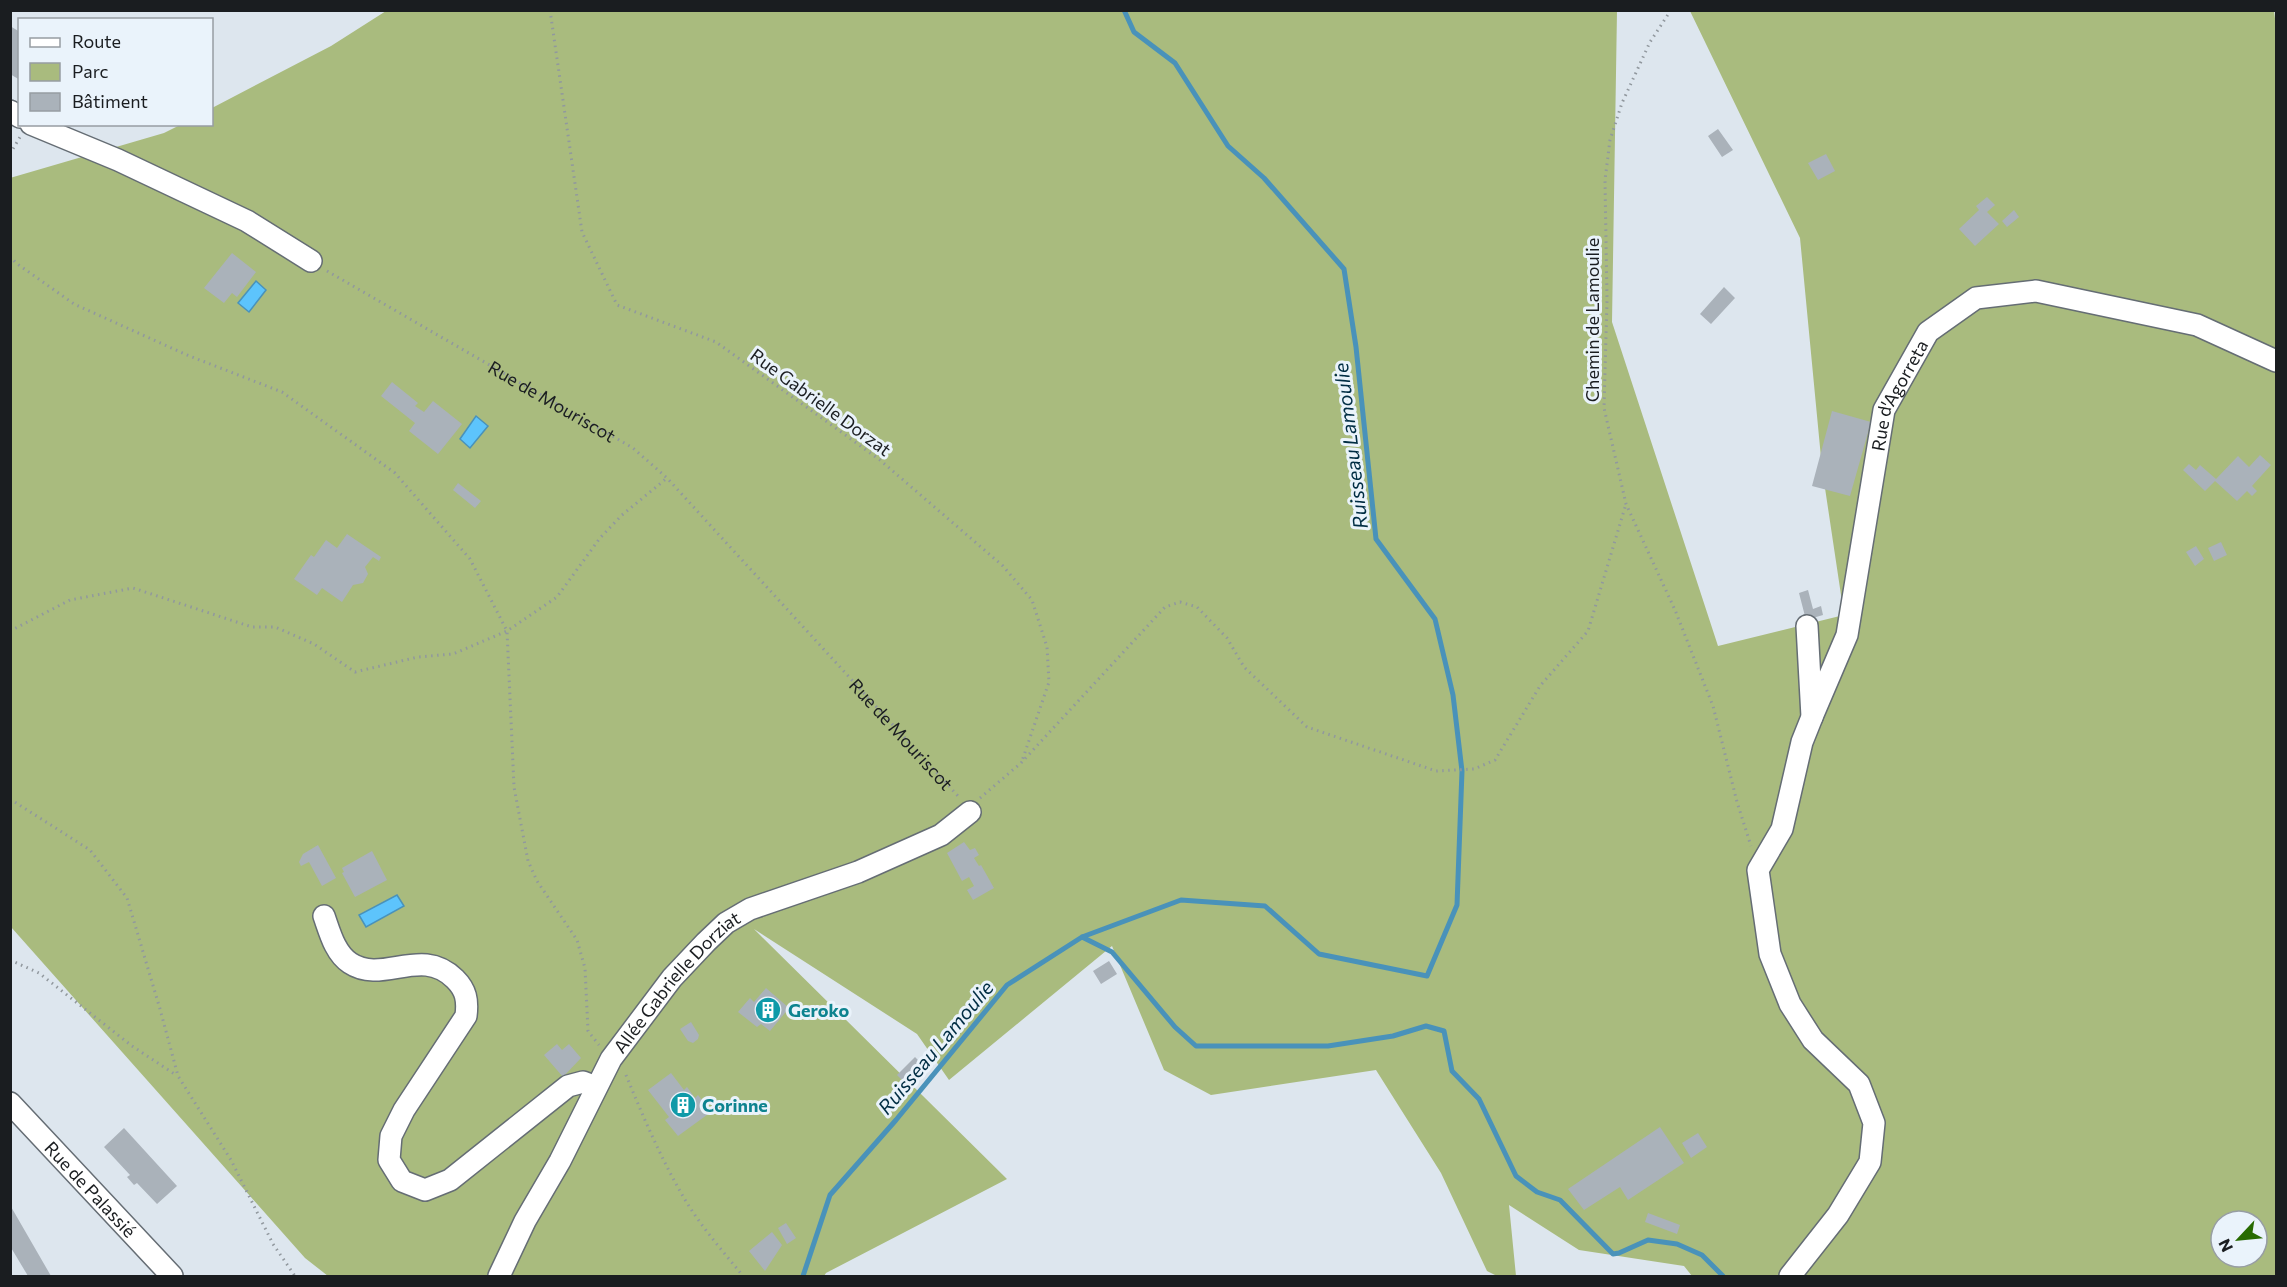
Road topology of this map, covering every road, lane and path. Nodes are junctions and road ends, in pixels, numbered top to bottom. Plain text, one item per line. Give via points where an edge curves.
1 (550, 10) edge
2 (1671, 10) edge
3 (36, 126) edge
4 (10, 256) edge
5 (311, 261) joint
6 (2277, 361) edge
7 (667, 478) junction
8 (1626, 504) junction
9 (1807, 626) dead end
10 (10, 631) edge
11 (507, 631) junction
12 (1812, 717) junction
13 (1021, 763) junction
14 (10, 799) edge
15 (970, 812) junction
16 (1758, 870) junction
17 (324, 916) dead end
18 (10, 960) edge
19 (611, 1059) junction
20 (178, 1077) junction
21 (596, 1087) junction
22 (10, 1103) edge
23 (172, 1276) edge
24 (295, 1276) edge
25 (499, 1276) edge
26 (743, 1276) edge
27 (1790, 1276) edge

1 - 13 path, Rue Gabrielle Dorzat via 582,232 617,305 716,342 880,460 1003,566 1032,600 1047,647 1049,682
2 - 8 path, Chemin de Lamoulie via 1650,42 1622,103 1610,140 1605,180 1604,408
3 - 5 street via 247,221
4 - 11 path via 74,304 282,392 395,473 471,559
5 - 7 path, Rue de Mouriscot via 633,448
6 - 12 street, Rue d'Agorreta via 2197,326 2036,291 1976,298 1928,332 1884,410 1846,635
7 - 11 path via 600,538 557,597
7 - 15 path, Rue de Mouriscot via 951,786
8 - 13 path via 1588,630 1540,686 1496,760 1474,769 1436,771 1307,727 1244,667 1227,638 1197,607 1180,603 1165,607
8 - 16 path, Chemin de Lamoulie via 1675,610 1713,706
9 - 12 street, Rue d'Agorreta
10 - 11 path via 70,600 134,588 252,627 275,627 314,644 355,672 418,657 453,654
11 - 19 path via 514,787 528,861 577,940 585,968 588,1031
12 - 16 street, Rue d'Agorreta via 1802,742 1782,829
13 - 15 path via 981,797
14 - 20 path via 90,850 126,898
15 - 19 street, Allée Gabrielle Dorziat via 941,835 858,872 750,909 726,923 672,978
16 - 27 street via 1770,954 1790,1004 1812,1040 1859,1084 1874,1123 1870,1162 1838,1215
17 - 21 street via 339,953 352,964 369,971 435,964 455,979 468,999 466,1016 391,1136 389,1160 402,1181 424,1190 450,1180 568,1086 583,1082
18 - 20 path via 39,973
19 - 21 street, Allée Gabrielle Dorziat
19 - 26 path via 626,1075 681,1192
20 - 24 path via 231,1160 273,1244
21 - 25 street, Allée Gabrielle Dorziat
22 - 23 street, Rue de Palassié

